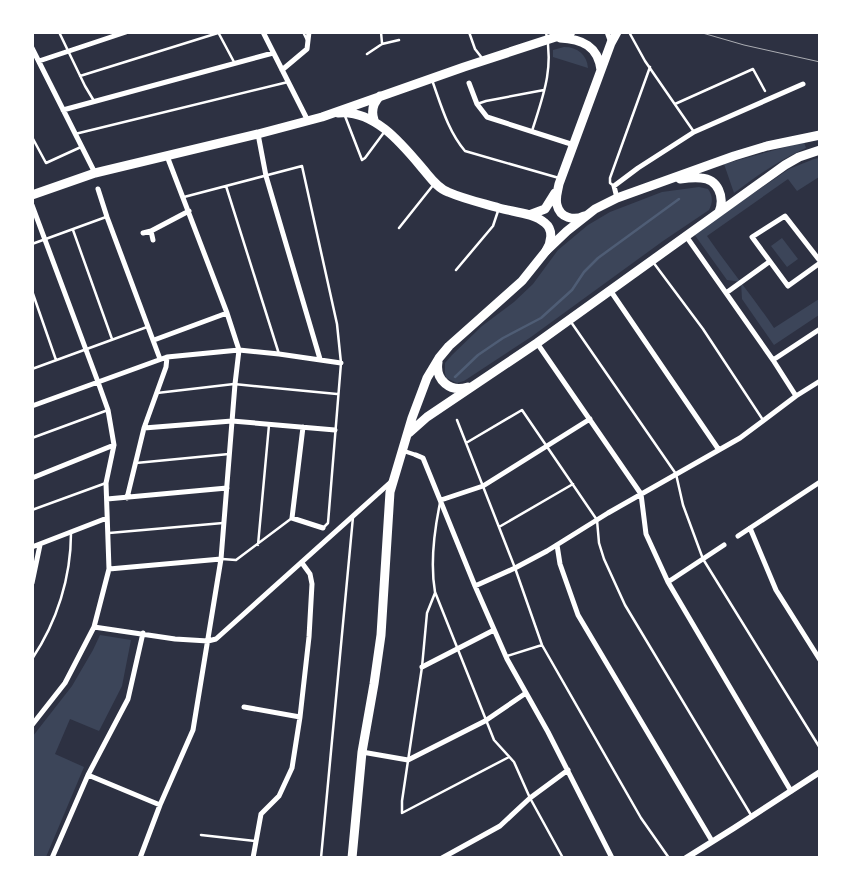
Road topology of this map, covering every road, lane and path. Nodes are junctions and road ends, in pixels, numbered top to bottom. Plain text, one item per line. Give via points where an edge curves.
1 (59, 32) edge
2 (126, 32) edge
3 (263, 32) edge
4 (303, 32) edge
5 (309, 32) edge
6 (381, 32) edge
7 (469, 32) edge
8 (571, 32) edge
9 (607, 32) edge
10 (617, 32) edge
11 (629, 32) edge
12 (218, 33) edge
13 (550, 37) edge
14 (399, 40) dead end
15 (308, 42) junction
16 (611, 43) junction
17 (382, 44) junction
18 (32, 48) edge
19 (68, 52) junction
20 (273, 52) junction
21 (367, 54) dead end
22 (485, 60) junction
23 (39, 61) junction
24 (234, 63) junction
25 (650, 67) junction
26 (282, 70) junction
27 (601, 70) junction
28 (80, 76) junction
29 (431, 78) junction
30 (288, 82) junction
31 (469, 83) dead end
32 (802, 84) dead end
33 (544, 90) junction
34 (765, 91) dead end
35 (381, 95) junction
36 (94, 101) junction
37 (478, 104) junction
38 (674, 104) junction
39 (63, 110) junction
40 (344, 112) junction
41 (322, 117) junction
42 (374, 120) junction
43 (308, 121) junction
44 (386, 130) junction
45 (532, 131) junction
46 (694, 132) junction
47 (75, 134) junction
48 (258, 134) junction
49 (820, 134) edge
50 (32, 136) edge
51 (81, 146) junction
52 (574, 146) junction
53 (820, 150) edge
54 (167, 156) junction
55 (95, 173) junction
56 (266, 176) junction
57 (560, 181) junction
58 (662, 181) junction
59 (435, 182) junction
60 (226, 186) junction
61 (614, 186) junction
62 (98, 189) dead end
63 (32, 195) edge
64 (183, 197) junction
65 (617, 198) junction
66 (32, 205) edge
67 (498, 208) junction
68 (189, 211) junction
69 (718, 212) junction
70 (528, 216) junction
71 (584, 216) junction
72 (107, 217) junction
73 (399, 228) dead end
74 (73, 230) junction
75 (151, 231) junction
76 (143, 233) dead end
77 (686, 236) junction
78 (44, 239) junction
79 (153, 240) dead end
80 (32, 244) edge
81 (546, 251) junction
82 (652, 260) junction
83 (769, 262) junction
84 (820, 262) edge
85 (456, 270) dead end
86 (610, 290) junction
87 (32, 291) edge
88 (726, 293) junction
89 (227, 313) junction
90 (569, 319) junction
91 (148, 326) junction
92 (820, 329) edge
93 (112, 339) junction
94 (154, 340) junction
95 (537, 343) junction
96 (85, 349) junction
97 (239, 350) junction
98 (279, 354) junction
99 (167, 356) junction
100 (439, 358) junction
101 (160, 359) junction
102 (320, 359) junction
103 (56, 360) junction
104 (773, 360) junction
105 (340, 363) junction
106 (32, 368) edge
107 (820, 380) edge
108 (98, 382) junction
109 (235, 384) junction
110 (471, 386) junction
111 (157, 393) junction
112 (337, 394) junction
113 (796, 396) junction
114 (32, 406) edge
115 (108, 410) junction
116 (590, 419) junction
117 (456, 420) dead end
118 (763, 420) junction
119 (232, 421) junction
120 (269, 424) junction
121 (303, 427) junction
122 (144, 428) junction
123 (335, 430) junction
124 (409, 433) junction
125 (32, 438) edge
126 (466, 443) junction
127 (114, 445) junction
128 (547, 446) junction
129 (719, 450) junction
130 (402, 451) junction
131 (229, 454) junction
132 (416, 455) joint
133 (136, 464) junction
134 (676, 474) junction
135 (32, 478) edge
136 (392, 481) junction
137 (820, 482) edge
138 (106, 483) junction
139 (573, 484) junction
140 (483, 486) junction
141 (227, 488) junction
142 (641, 494) junction
143 (127, 498) junction
144 (107, 499) junction
145 (441, 500) junction
146 (32, 510) edge
147 (353, 516) junction
148 (107, 518) junction
149 (292, 518) junction
150 (597, 520) junction
151 (224, 522) junction
152 (499, 527) junction
153 (322, 528) joint
154 (750, 528) junction
155 (71, 532) junction
156 (108, 533) junction
157 (738, 536) dead end
158 (40, 545) junction
159 (258, 545) junction
160 (557, 545) junction
161 (724, 545) dead end
162 (32, 547) edge
163 (221, 559) junction
164 (703, 559) junction
165 (302, 563) junction
166 (516, 568) junction
167 (109, 569) junction
168 (32, 582) edge
169 (668, 582) junction
170 (475, 586) junction
171 (435, 592) junction
172 (94, 627) junction
173 (494, 630) junction
174 (143, 634) junction
175 (208, 641) junction
176 (542, 644) junction
177 (458, 649) junction
178 (505, 656) junction
179 (32, 659) edge
180 (820, 660) edge
181 (422, 667) junction
182 (526, 693) junction
183 (244, 707) dead end
184 (300, 717) junction
185 (485, 721) junction
186 (32, 725) edge
187 (820, 748) edge
188 (362, 752) junction
189 (509, 757) junction
190 (408, 760) junction
191 (568, 770) junction
192 (820, 772) edge
193 (88, 775) junction
194 (791, 792) junction
195 (530, 798) junction
196 (160, 805) junction
197 (752, 817) junction
198 (201, 835) dead end
199 (255, 841) junction
200 (712, 841) junction
201 (611, 857) edge
202 (52, 858) edge
203 (140, 858) edge
204 (253, 858) edge
205 (321, 858) edge
206 (352, 858) edge
207 (442, 858) edge
208 (563, 858) edge
209 (669, 858) edge
210 (686, 858) edge

1 - 19 lane
2 - 19 street
3 - 20 street
4 - 15 lane
5 - 15 street
6 - 17 lane
7 - 22 lane via 475,49
8 - 13 main road
9 - 16 street
10 - 16 main road
11 - 25 lane
12 - 24 lane
12 - 28 lane
13 - 22 main road
13 - 27 main road via 578,40 588,45 596,53
13 - 33 lane
14 - 17 lane
15 - 26 street via 307,49
16 - 27 main road
17 - 21 lane
18 - 23 street
19 - 23 street
19 - 28 lane
20 - 24 street
20 - 26 street
22 - 29 main road
23 - 39 street
24 - 36 street
25 - 38 lane
25 - 61 lane via 610,178
26 - 30 street
27 - 52 main road
28 - 36 lane
29 - 35 main road
29 - 57 lane via 447,121 465,151
30 - 43 street
30 - 47 lane
31 - 37 street
32 - 46 street
33 - 37 lane
33 - 45 lane
34 - 38 lane via 753,69
35 - 41 main road
35 - 42 main road via 374,105
36 - 39 street
37 - 45 street via 487,116
38 - 46 lane
39 - 47 street
40 - 41 main road
40 - 42 main road
40 - 44 lane via 362,160
41 - 43 main road
42 - 44 main road
43 - 48 main road
44 - 59 main road
45 - 52 street
46 - 61 street
47 - 51 street
48 - 54 main road
48 - 56 street
49 - 58 main road via 767,146
50 - 51 lane via 46,164
51 - 55 street
52 - 57 main road
53 - 69 main road via 785,165
54 - 55 main road
54 - 64 street
55 - 63 main road
56 - 60 lane
56 - 102 street
56 - 105 lane via 302,166 337,324
57 - 70 main road via 545,209
57 - 71 main road via 556,202 560,212 569,218
58 - 65 main road
58 - 69 main road via 708,179 721,194
59 - 67 main road via 448,193
59 - 73 lane
60 - 64 lane
60 - 98 lane
61 - 65 street
62 - 72 street
64 - 68 street
65 - 71 main road
66 - 78 street
67 - 70 main road
67 - 85 lane via 493,226
68 - 75 street
68 - 89 street
69 - 77 main road
70 - 81 main road via 545,222 550,229 550,243
71 - 81 main road
72 - 74 lane
72 - 91 street
74 - 78 lane
74 - 93 lane
75 - 76 street
75 - 79 street
77 - 82 main road
77 - 88 street
78 - 80 lane
78 - 96 street
81 - 100 main road via 522,281
82 - 86 main road
82 - 118 lane
83 - 84 street via 788,286
83 - 84 street via 752,237 785,216
83 - 88 street
86 - 90 main road
86 - 129 street
87 - 103 lane
88 - 104 street
89 - 94 street
89 - 97 street
90 - 95 main road
90 - 134 lane
91 - 93 lane
91 - 94 street
92 - 104 street
93 - 96 lane
94 - 101 street
95 - 110 main road
95 - 116 street
96 - 103 lane
96 - 108 street
97 - 98 street
97 - 99 street
97 - 109 street
98 - 102 street
99 - 101 street
99 - 111 street
100 - 110 main road via 438,372 444,383 456,389
100 - 124 main road via 427,378
101 - 108 street
102 - 105 street
103 - 106 lane
104 - 113 street
105 - 112 lane
107 - 113 street
108 - 114 street
108 - 115 street
109 - 111 lane
109 - 112 lane
109 - 119 street
110 - 124 main road
111 - 122 street
112 - 123 lane
113 - 118 street
115 - 125 lane
115 - 127 street
116 - 128 street
116 - 142 street
117 - 126 lane
118 - 129 street
119 - 120 street
119 - 122 street
119 - 131 street
120 - 121 street
120 - 159 lane
121 - 123 street
121 - 149 street
122 - 133 street
123 - 153 lane via 328,523
124 - 130 main road
126 - 128 lane via 522,410
126 - 140 lane
127 - 135 street
127 - 138 street
128 - 139 lane
128 - 140 street
129 - 134 street
130 - 132 street
130 - 136 main road
131 - 133 lane
131 - 141 street
132 - 145 street via 423,458
133 - 143 street
134 - 142 street
134 - 164 lane via 683,505
136 - 147 street
136 - 188 main road via 380,642
137 - 154 street
138 - 144 street
138 - 146 lane
139 - 150 lane
139 - 152 lane
140 - 145 street
140 - 152 lane
141 - 143 street
141 - 151 street
142 - 150 street
142 - 169 street via 646,534
143 - 144 street
144 - 148 street
145 - 170 street
145 - 171 lane via 434,530
147 - 165 street
147 - 205 lane
148 - 155 street
148 - 156 street
149 - 153 street
149 - 159 lane
150 - 160 street
150 - 197 lane via 604,559 625,605
151 - 156 lane
151 - 163 street
152 - 166 lane
154 - 157 street
154 - 180 street via 776,590
155 - 158 street
155 - 179 lane via 64,588 51,624
156 - 167 street
158 - 162 street
158 - 168 street
159 - 163 lane via 236,560
160 - 166 street
160 - 200 street via 560,564 578,615
161 - 164 street
163 - 167 street
163 - 175 street
164 - 169 street
164 - 187 lane
165 - 175 street via 224,633
165 - 184 street via 312,584 310,637
166 - 170 street
166 - 176 lane
167 - 172 street
169 - 194 street
170 - 173 street
171 - 177 lane
171 - 181 lane via 427,613
172 - 174 street
172 - 186 street via 65,683
173 - 177 street
173 - 178 street
174 - 175 street
174 - 193 street via 128,699
175 - 196 street via 193,730
176 - 178 lane
176 - 209 lane via 641,818
177 - 181 street
177 - 185 lane
178 - 182 street
181 - 190 lane
182 - 185 street
182 - 191 street
183 - 184 street
184 - 199 street via 292,768 279,796 260,814
185 - 189 lane via 494,740
185 - 190 street
188 - 190 street
188 - 206 main road
189 - 190 lane via 402,813
189 - 195 lane
191 - 195 street
191 - 201 street
192 - 194 street
193 - 196 street
193 - 202 street
194 - 197 street
195 - 207 street via 500,826
195 - 208 lane
196 - 203 street
197 - 200 street
198 - 199 lane
199 - 204 street
200 - 210 street

